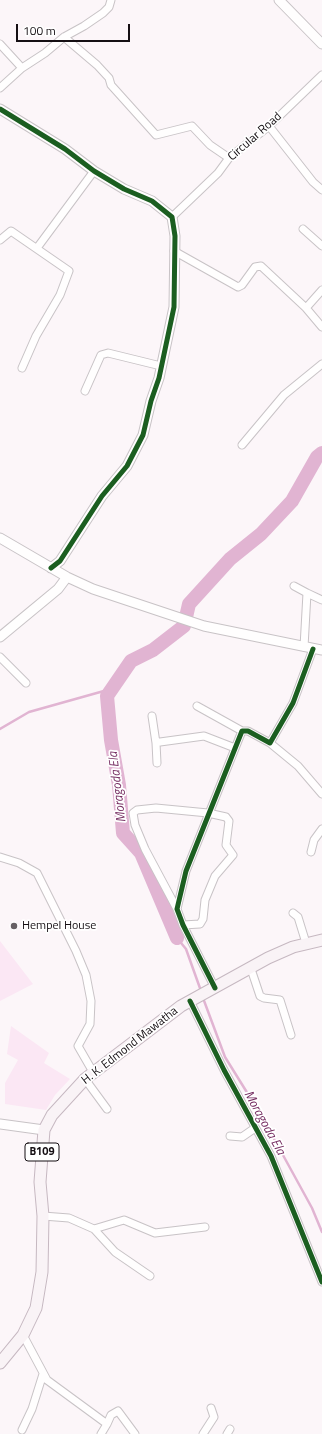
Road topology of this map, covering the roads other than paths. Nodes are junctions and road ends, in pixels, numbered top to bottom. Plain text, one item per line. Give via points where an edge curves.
1 (111, 0) edge
2 (279, 0) edge
3 (64, 37) junction
4 (0, 44) edge
5 (322, 44) edge
6 (22, 68) junction
7 (322, 75) edge
8 (0, 88) edge
9 (0, 109) edge
10 (269, 126) junction
11 (229, 158) junction
12 (94, 171) junction
13 (322, 190) edge
14 (172, 217) junction
15 (302, 229) dead end
16 (0, 240) edge
17 (322, 246) edge
18 (37, 248) junction
19 (174, 251) junction
20 (322, 290) edge
21 (306, 308) junction
22 (322, 327) edge
23 (322, 364) edge
24 (161, 366) junction
25 (22, 368) dead end
26 (85, 391) dead end
27 (242, 445) dead end
28 (0, 538) edge
29 (51, 568) junction
30 (67, 577) junction
31 (294, 586) dead end
32 (307, 593) junction
33 (322, 600) edge
34 (0, 637) edge
35 (304, 647) junction
36 (318, 649) edge
37 (0, 657) edge
38 (26, 683) dead end
39 (198, 706) dead end
40 (152, 716) dead end
41 (242, 731) junction
42 (156, 743) junction
43 (270, 743) junction
44 (235, 748) junction
45 (157, 763) dead end
46 (322, 794) edge
47 (208, 813) junction
48 (322, 829) edge
49 (311, 852) dead end
50 (0, 857) edge
51 (177, 909) junction
52 (293, 913) dead end
53 (183, 925) junction
54 (322, 940) edge
55 (306, 943) junction
56 (251, 968) junction
57 (212, 989) junction
58 (192, 1000) junction
59 (291, 1035) dead end
60 (89, 1075) junction
61 (107, 1109) dead end
62 (0, 1124) edge
63 (255, 1128) junction
64 (44, 1130) junction
65 (230, 1136) dead end
66 (43, 1216) junction
67 (205, 1227) dead end
68 (94, 1228) junction
69 (150, 1276) dead end
70 (322, 1282) edge
71 (23, 1335) junction
72 (0, 1362) edge
73 (43, 1374) junction
74 (211, 1408) dead end
75 (107, 1424) junction
76 (22, 1430) dead end
77 (101, 1434) edge
78 (135, 1434) edge
79 (203, 1434) edge

1 - 3 street via 103,13
2 - 5 street
3 - 6 street
3 - 11 street via 97,65 109,78 111,85 156,135 192,126 210,145
4 - 6 street
6 - 8 street
7 - 10 street, Circular Road
9 - 12 street via 65,149
10 - 11 street, Circular Road
10 - 13 street
11 - 14 street, Circular Road via 218,173
12 - 14 street via 124,189 152,201
12 - 18 street
14 - 19 street
15 - 17 street
16 - 18 street via 11,231
18 - 25 street via 69,271 60,295 36,336
19 - 21 street via 238,287 255,267 261,266
19 - 24 street via 174,307
20 - 21 street
21 - 22 street
23 - 27 street via 284,395
24 - 26 street via 108,353 101,354
24 - 29 street via 143,435 127,466 102,496 60,561
28 - 29 street
29 - 30 street
30 - 34 street via 58,589
30 - 35 street via 93,589 204,626
31 - 32 street
32 - 33 street
32 - 35 street
35 - 36 street
36 - 43 street via 293,703
37 - 38 street
39 - 41 street
40 - 42 street
41 - 43 street via 248,731
41 - 44 street
42 - 44 street via 204,736
42 - 45 street
43 - 46 street via 298,766
44 - 47 street
47 - 51 street via 186,871
47 - 51 street via 156,808 136,810 133,813 144,849
47 - 53 street via 226,817 229,821 226,845 233,855 214,876 200,924
48 - 49 street via 314,840
50 - 60 street via 19,863 37,873 86,975 91,1001 90,1024 78,1046
51 - 53 street
52 - 55 street via 298,917
53 - 57 street
54 - 55 main road, H. K. Edmond Mawatha / B109
55 - 56 main road, H. K. Edmond Mawatha / B109 via 268,958
56 - 57 main road, H. K. Edmond Mawatha / B109
56 - 59 street via 260,996 280,1000
57 - 58 main road, H. K. Edmond Mawatha / B109
58 - 60 main road, H. K. Edmond Mawatha / B109
58 - 63 street via 224,1070
60 - 61 street
60 - 64 main road, H. K. Edmond Mawatha / B109 via 52,1116
62 - 64 street
63 - 65 street via 242,1137
63 - 70 street via 271,1156
64 - 66 main road, H. K. Edmond Mawatha / B109 via 40,1182
66 - 68 street via 69,1218
66 - 71 main road, H. K. Edmond Mawatha / B109 via 42,1272 36,1308
67 - 68 street via 155,1233 124,1220
68 - 69 street via 114,1252
71 - 72 main road, H. K. Edmond Mawatha / B109
71 - 73 street
73 - 75 street via 47,1380
73 - 76 street
74 - 79 street via 214,1417
75 - 77 street
75 - 78 street via 111,1415 118,1411

